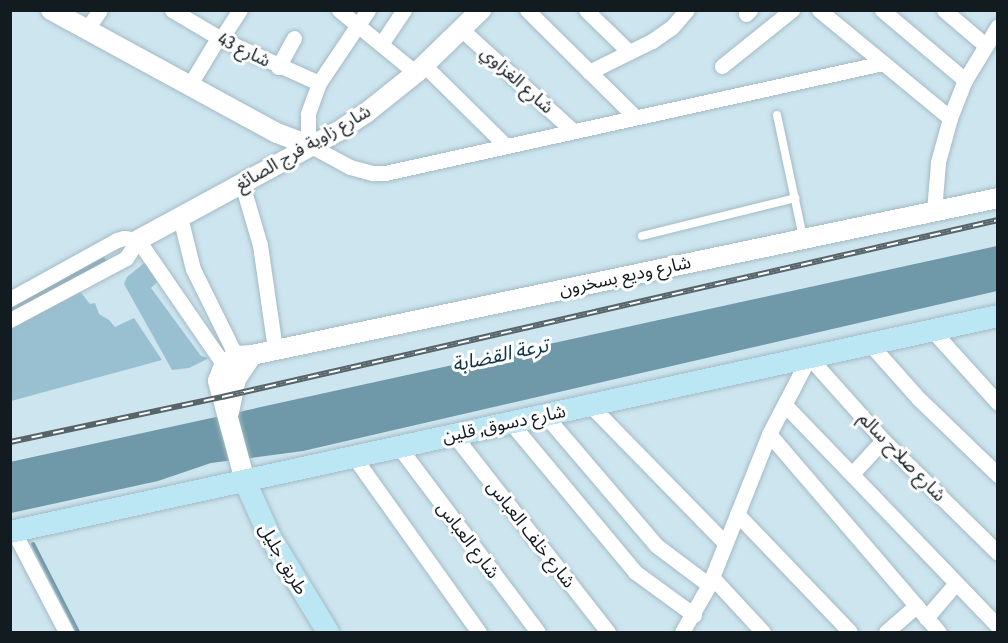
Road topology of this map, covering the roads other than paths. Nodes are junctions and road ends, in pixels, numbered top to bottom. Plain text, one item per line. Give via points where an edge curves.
1 (51, 10) edge
2 (100, 10) edge
3 (240, 10) edge
4 (339, 10) edge
5 (368, 10) edge
6 (404, 10) edge
7 (480, 10) edge
8 (527, 10) edge
9 (586, 10) edge
10 (687, 10) edge
11 (792, 10) edge
12 (819, 10) edge
13 (882, 10) edge
14 (944, 10) edge
15 (174, 11) edge
16 (358, 25) junction
17 (998, 26) edge
18 (86, 30) junction
19 (461, 30) junction
20 (294, 38) dead end
21 (219, 39) junction
22 (381, 44) junction
23 (985, 45) junction
24 (629, 52) junction
25 (883, 63) junction
26 (722, 66) dead end
27 (278, 67) junction
28 (420, 69) junction
29 (589, 72) junction
30 (966, 80) junction
31 (318, 83) junction
32 (189, 86) junction
33 (777, 115) dead end
34 (635, 117) junction
35 (950, 118) junction
36 (573, 131) junction
37 (312, 146) junction
38 (506, 146) junction
39 (242, 184) junction
40 (795, 198) junction
41 (998, 198) edge
42 (934, 211) junction
43 (180, 217) junction
44 (642, 236) dead end
45 (803, 238) junction
46 (138, 240) junction
47 (10, 299) edge
48 (10, 320) edge
49 (995, 320) edge
50 (932, 330) junction
51 (870, 344) junction
52 (275, 349) junction
53 (809, 357) junction
54 (237, 359) junction
55 (998, 403) edge
56 (590, 405) junction
57 (785, 405) junction
58 (229, 412) junction
59 (545, 415) junction
60 (511, 423) junction
61 (769, 434) junction
62 (454, 435) junction
63 (883, 440) junction
64 (399, 447) junction
65 (354, 457) junction
66 (242, 474) junction
67 (852, 474) junction
68 (998, 475) edge
69 (737, 514) junction
70 (12, 532) edge
71 (725, 543) junction
72 (998, 553) edge
73 (711, 581) junction
74 (956, 583) junction
75 (921, 612) junction
76 (998, 626) edge
77 (689, 627) edge
78 (66, 633) edge
79 (328, 633) edge
80 (479, 633) edge
81 (538, 633) edge
82 (608, 633) edge
83 (763, 633) edge
84 (850, 633) edge
85 (886, 633) edge
86 (939, 633) edge

1 - 18 street
2 - 18 street
3 - 21 street
4 - 16 street
5 - 16 street
6 - 22 street
7 - 19 street, شارع زاوية فرج الصائغ
8 - 29 street
9 - 24 street
10 - 24 street via 672,27
11 - 26 street
12 - 25 street
13 - 30 street
14 - 23 street
15 - 21 street, شارع 43
16 - 22 street
16 - 31 street
17 - 23 street
18 - 32 street
19 - 28 street, شارع زاوية فرج الصائغ
19 - 36 street, شارع الغزاوي
20 - 27 street
21 - 27 street, شارع 43
21 - 32 street
22 - 28 street
23 - 30 street
24 - 29 street
25 - 34 street
25 - 35 street
27 - 31 street, شارع 43
28 - 37 street, شارع زاوية فرج الصائغ via 366,113
28 - 38 street
29 - 34 street
30 - 35 street
31 - 37 street via 308,114
32 - 37 street via 277,133
33 - 40 lane
34 - 36 street
35 - 42 street via 938,162
36 - 38 street
37 - 38 street via 350,167 373,173
37 - 39 street, شارع زاوية فرج الصائغ
39 - 43 street, شارع زاوية فرج الصائغ
39 - 52 street via 260,245
40 - 44 lane
40 - 45 lane
41 - 42 street, شارع وديع بسخرون
42 - 45 street, شارع وديع بسخرون
43 - 46 street, شارع زاوية فرج الصائغ
43 - 54 street via 193,269
45 - 52 street, شارع وديع بسخرون
46 - 47 street, شارع زاوية فرج الصائغ via 117,240
46 - 48 street, شارع زاوية فرج الصائغ via 126,258
46 - 54 street
49 - 50 main road, شارع دسوق, قلين
50 - 51 main road, شارع دسوق, قلين
50 - 55 street
51 - 53 main road, شارع دسوق, قلين
51 - 68 street via 924,404
52 - 54 street, شارع وديع بسخرون
53 - 56 main road, شارع دسوق, قلين
53 - 57 street
53 - 63 street, شارع صلاح سالم
54 - 58 street
54 - 58 street via 219,373 219,389
56 - 59 main road, شارع دسوق, قلين
56 - 71 street
57 - 61 street
57 - 67 street
58 - 66 street
59 - 60 main road, شارع دسوق, قلين
59 - 73 street via 657,546
60 - 62 main road, شارع دسوق, قلين
60 - 77 street via 635,572
61 - 69 street
61 - 75 street
62 - 64 main road, شارع دسوق, قلين
62 - 82 street, شارع خلف العباس
63 - 67 street
63 - 72 street, شارع صلاح سالم
64 - 65 main road, شارع دسوق, قلين
64 - 81 street, شارع العباس
65 - 66 main road, شارع دسوق, قلين
65 - 80 street
66 - 70 main road, شارع دسوق, قلين
66 - 79 main road, طريق جليل via 270,537
67 - 74 street
69 - 71 street
69 - 84 street
70 - 78 street
71 - 73 street
73 - 77 street
73 - 83 street
74 - 75 street
74 - 76 street
75 - 85 street
75 - 86 street

